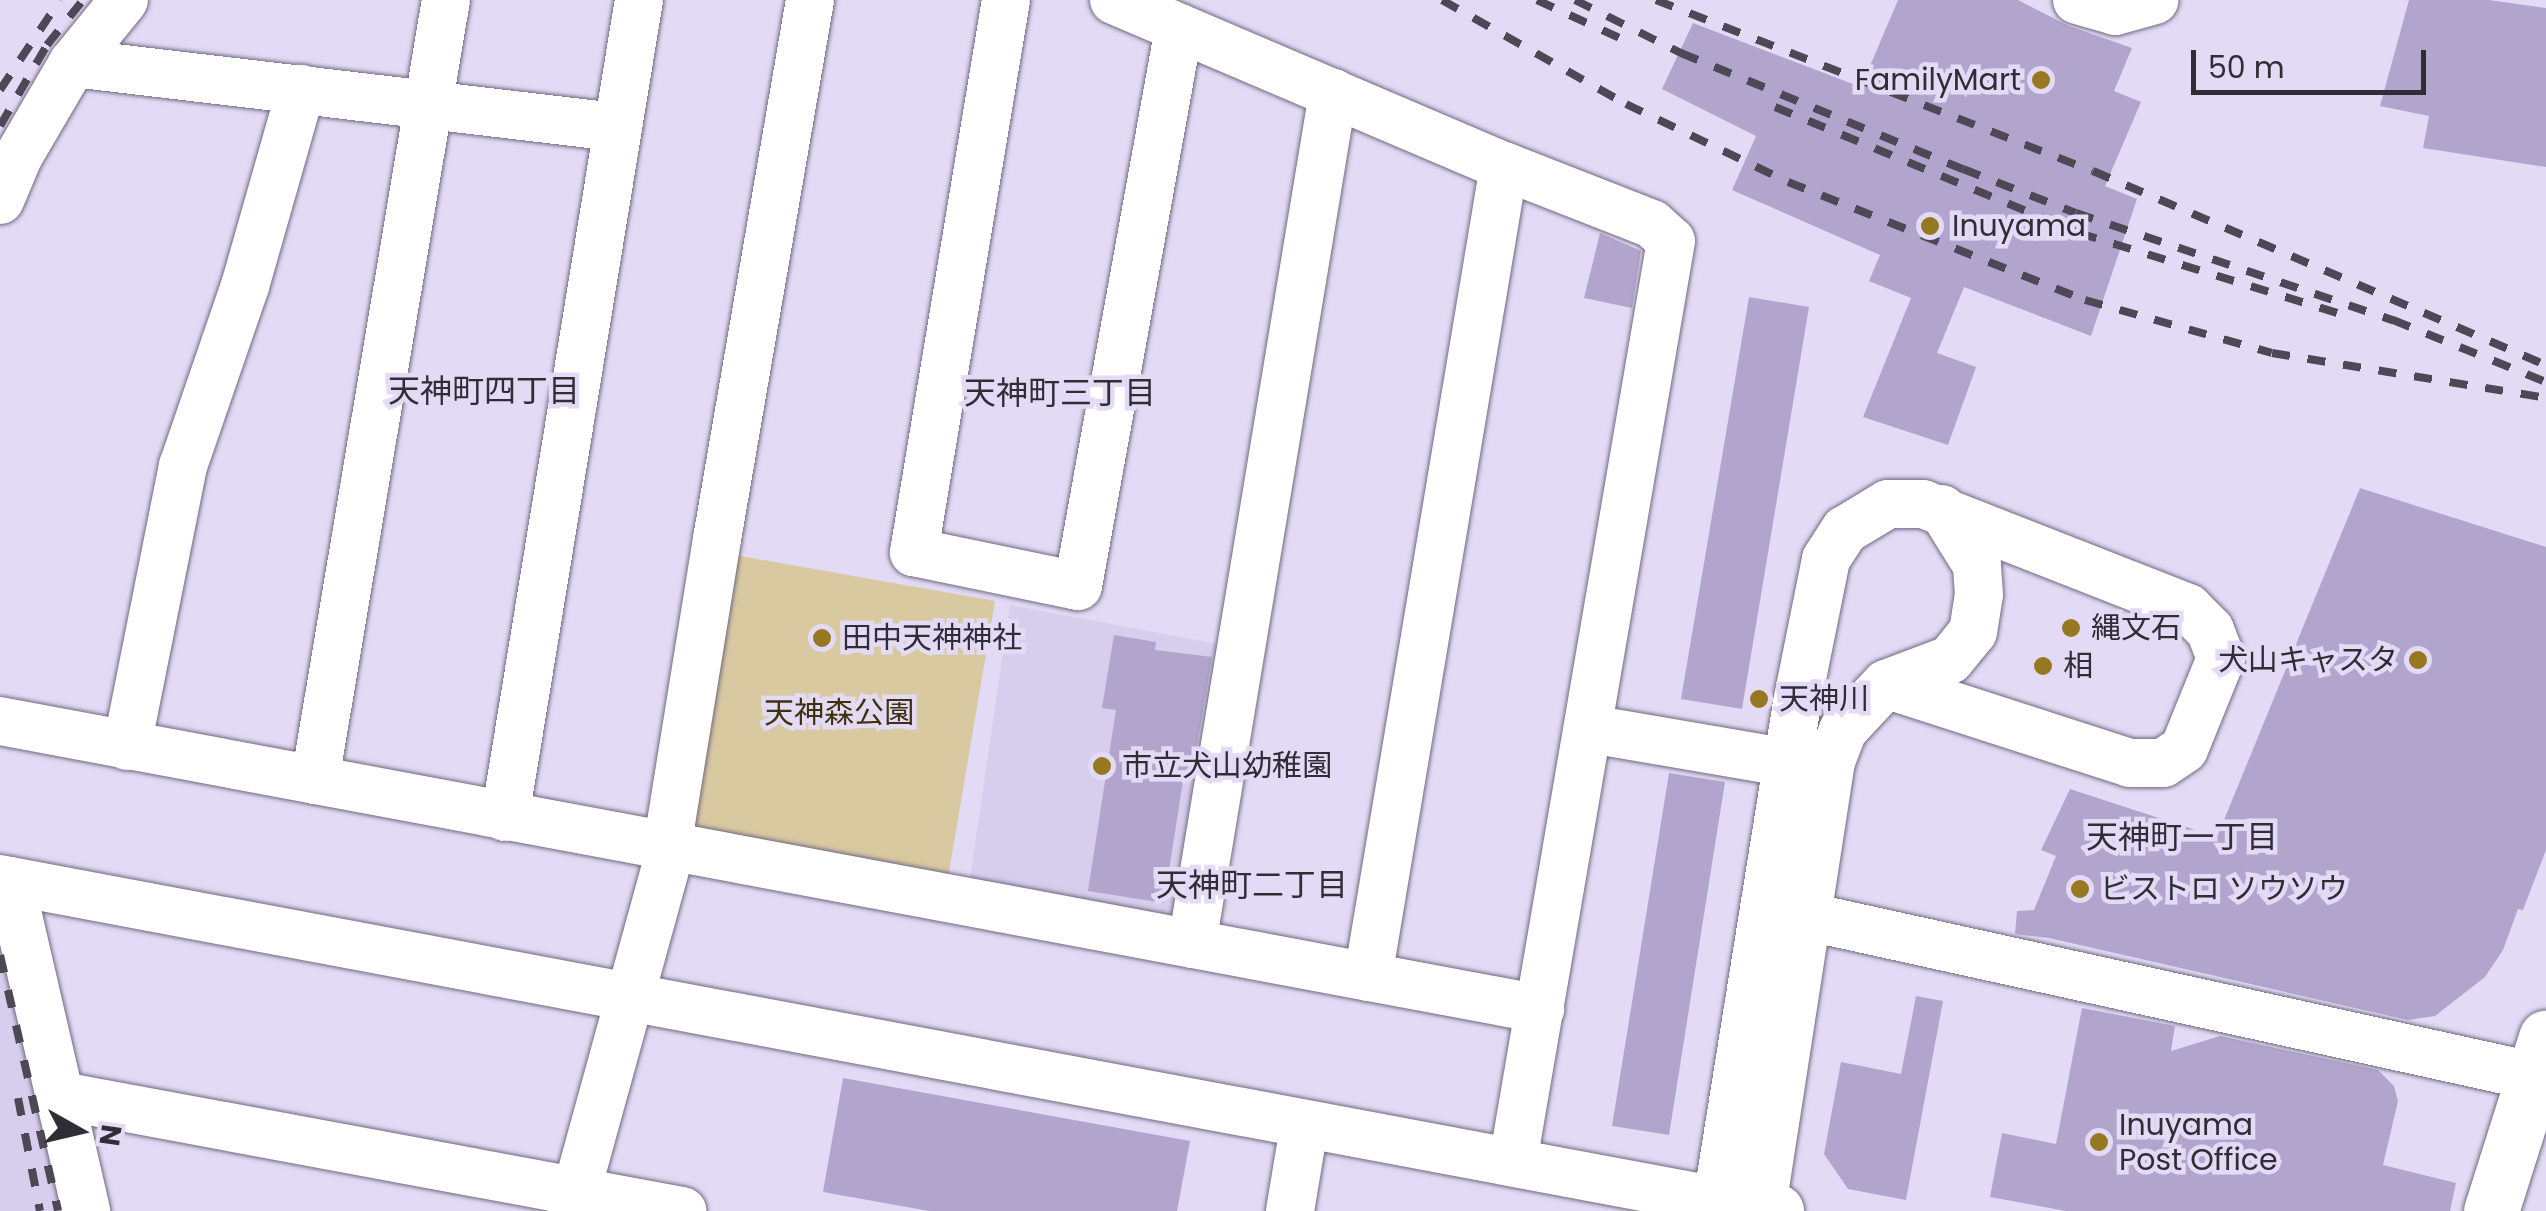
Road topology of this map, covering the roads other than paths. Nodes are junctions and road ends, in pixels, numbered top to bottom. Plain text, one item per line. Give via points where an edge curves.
1 (124, 0) edge
2 (446, 0) edge
3 (640, 0) edge
4 (810, 0) edge
5 (1006, 0) edge
6 (1114, 0) edge
7 (2077, 0) edge
8 (2155, 0) edge
9 (1178, 28) junction
10 (73, 63) junction
11 (301, 89) junction
12 (1334, 92) junction
13 (429, 103) junction
14 (616, 127) junction
15 (1504, 166) junction
16 (0, 200) edge
17 (1942, 509) junction
18 (1886, 684) junction
19 (0, 722) edge
20 (1590, 730) junction
21 (126, 746) junction
22 (1788, 763) junction
23 (314, 780) junction
24 (505, 817) junction
25 (671, 848) junction
26 (5, 880) edge
27 (1805, 916) junction
28 (1192, 944) junction
29 (1368, 976) junction
30 (628, 999) junction
31 (1540, 1009) junction
32 (2542, 1064) edge
33 (62, 1096) junction
34 (1304, 1127) junction
35 (1513, 1162) junction
36 (572, 1200) edge
37 (1746, 1208) edge
38 (86, 1211) edge
39 (682, 1211) edge
40 (1290, 1211) edge
41 (2492, 1211) edge

1 - 10 street
2 - 13 street
3 - 14 street
4 - 25 street
5 - 9 street via 914,552 1078,586
6 - 9 street
7 - 8 street via 2115,11
9 - 12 street
10 - 11 street
10 - 16 street
11 - 13 street
11 - 21 street via 245,286 183,466
12 - 15 street
12 - 28 street
13 - 14 street
13 - 23 street
14 - 24 street
15 - 20 street via 1652,224 1672,241
15 - 29 street
17 - 18 street via 1978,565 1973,632 1950,660
17 - 18 street via 2188,608 2210,630 2221,658 2184,749 2164,763 2130,763
17 - 22 street via 1888,504 1845,530 1826,560
18 - 27 street via 1843,730 1830,762
19 - 21 street
20 - 22 street
20 - 31 street
21 - 23 street
22 - 37 street
23 - 24 street
24 - 25 street
25 - 28 street
25 - 30 street
26 - 30 street
26 - 33 street
27 - 32 street
27 - 37 street
28 - 29 street
29 - 31 street
30 - 34 street
30 - 36 street
31 - 35 street
32 - 41 main road
33 - 36 street
33 - 38 street
34 - 35 street
34 - 40 street
35 - 37 street
36 - 39 street

